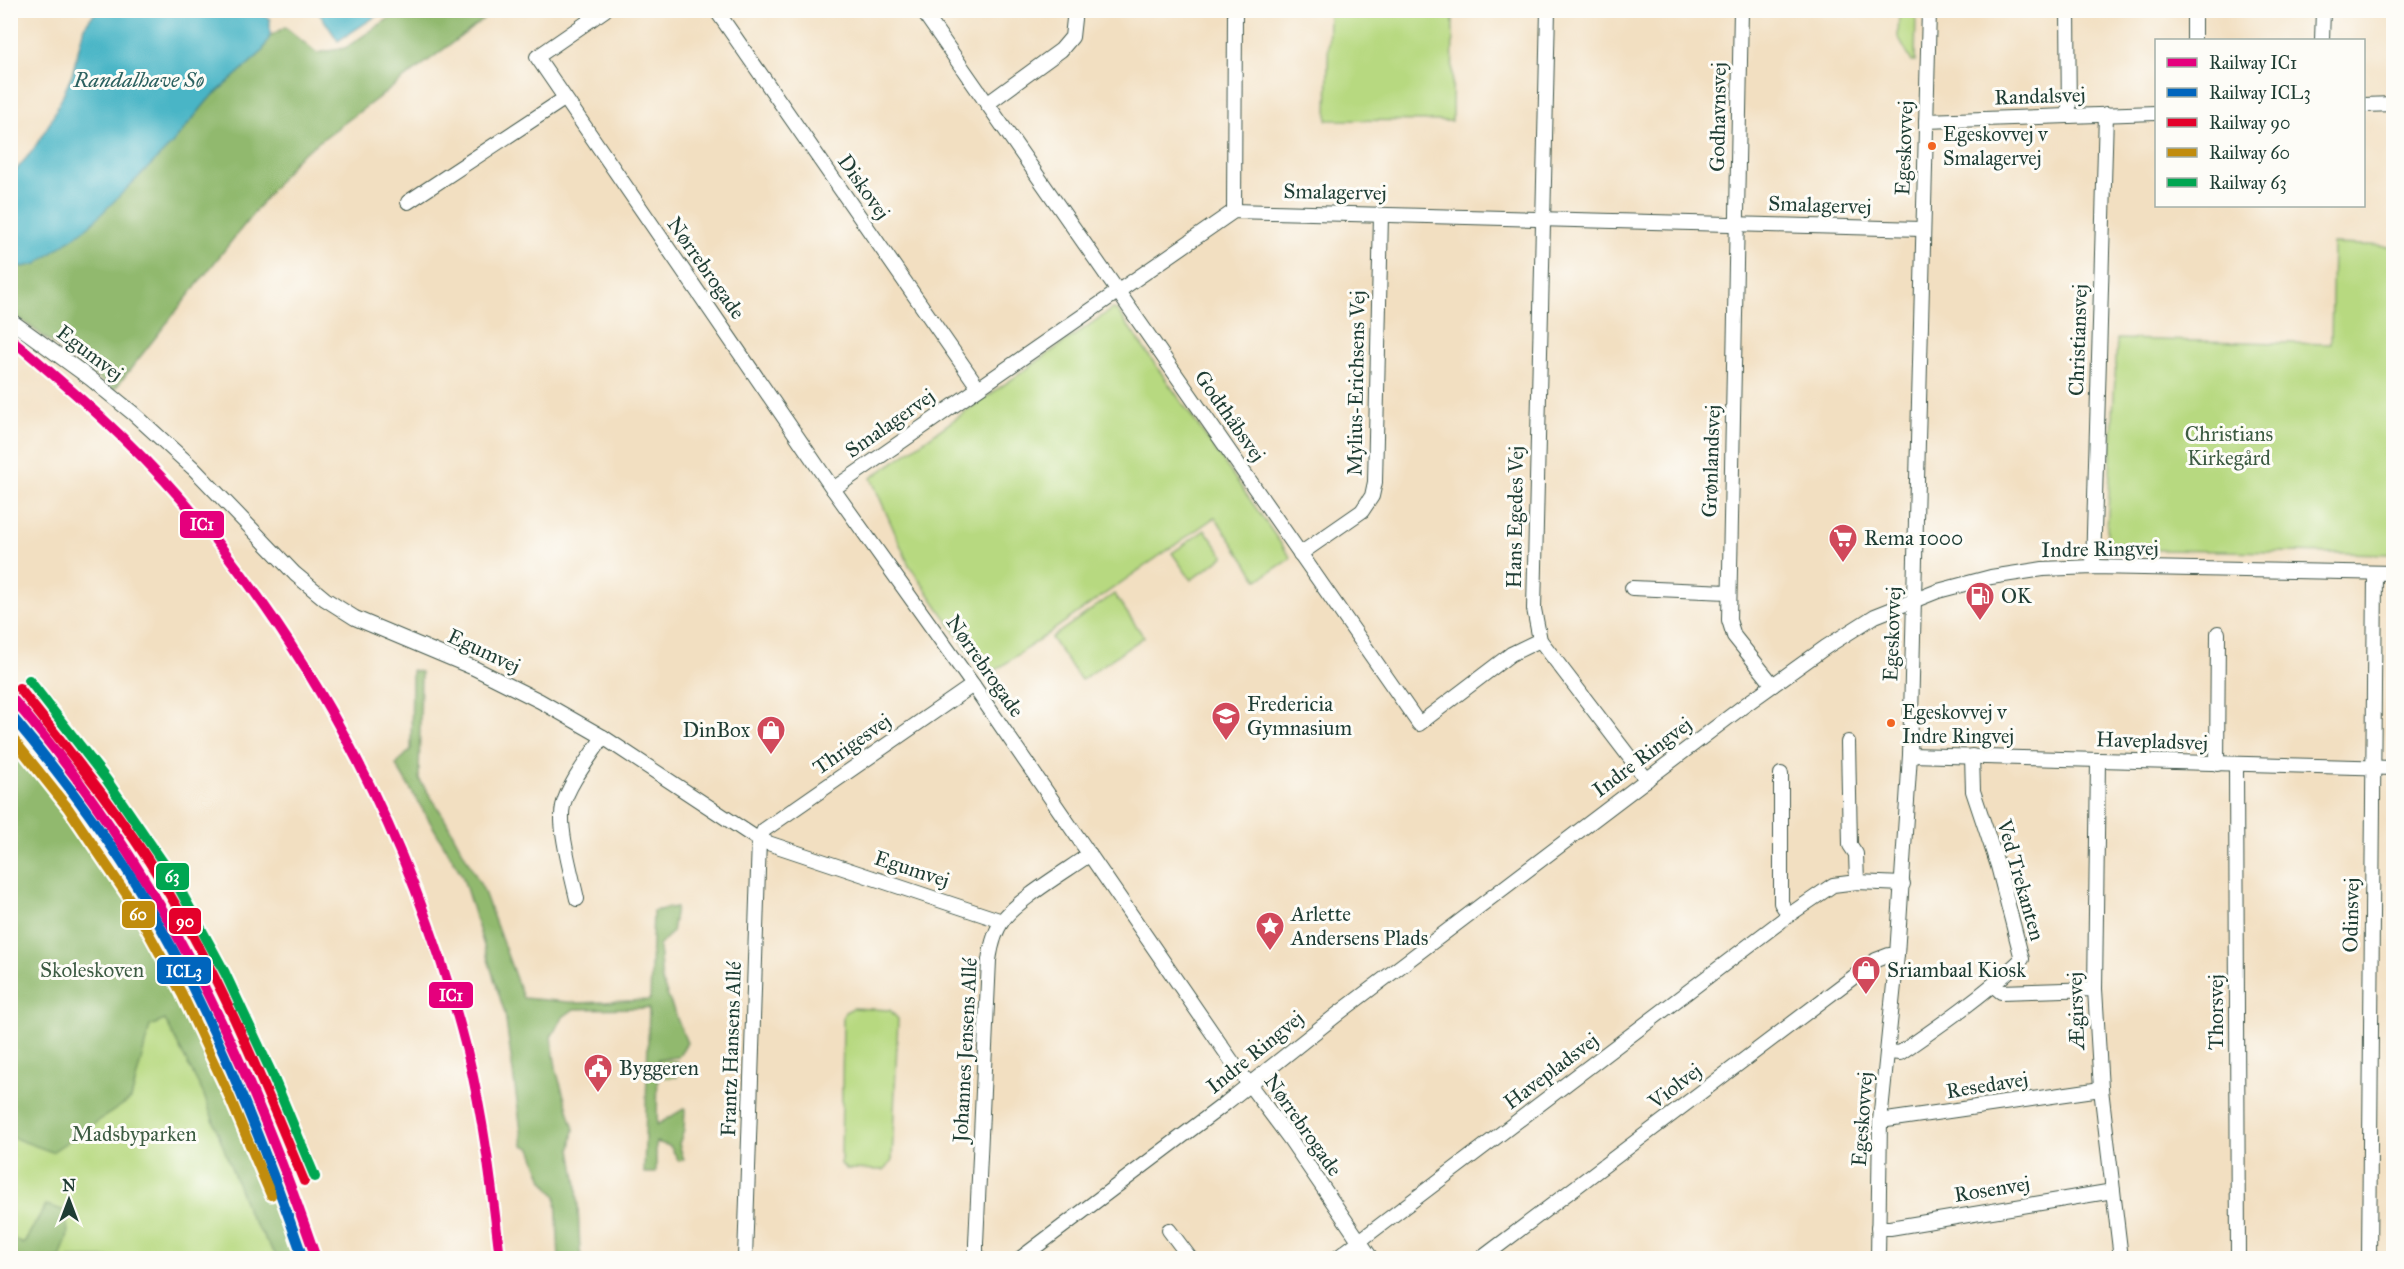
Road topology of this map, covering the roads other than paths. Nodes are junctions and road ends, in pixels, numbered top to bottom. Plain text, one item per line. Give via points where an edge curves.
1 (605, 10) edge
2 (716, 10) edge
3 (922, 10) edge
4 (1075, 10) edge
5 (1235, 10) edge
6 (1548, 10) edge
7 (1741, 10) edge
8 (1929, 10) edge
9 (2068, 10) edge
10 (2194, 10) edge
11 (2323, 10) edge
12 (2194, 39) edge
13 (2322, 39) edge
14 (564, 99) junction
15 (987, 104) junction
16 (2394, 104) edge
17 (2365, 105) edge
18 (2155, 112) edge
19 (2106, 114) junction
20 (2069, 116) junction
21 (1926, 121) junction
22 (408, 202) dead end
23 (1234, 211) junction
24 (1381, 215) junction
25 (1544, 219) junction
26 (1738, 224) junction
27 (1922, 229) junction
28 (1117, 291) junction
29 (10, 320) edge
30 (978, 387) junction
31 (833, 489) junction
32 (1300, 554) junction
33 (2094, 567) junction
34 (2375, 573) junction
35 (2394, 573) edge
36 (1632, 588) dead end
37 (1728, 592) junction
38 (1914, 600) junction
39 (2218, 633) dead end
40 (1540, 640) junction
41 (1773, 684) junction
42 (973, 685) junction
43 (603, 737) junction
44 (1848, 742) dead end
45 (1910, 755) junction
46 (1972, 756) junction
47 (2098, 761) junction
48 (2217, 764) junction
49 (2236, 764) junction
50 (2374, 768) junction
51 (2394, 768) edge
52 (1781, 774) dead end
53 (1647, 780) junction
54 (759, 840) junction
55 (1090, 854) junction
56 (1857, 882) junction
57 (1903, 884) junction
58 (577, 899) dead end
59 (1789, 915) junction
60 (1002, 921) junction
61 (1897, 955) junction
62 (1994, 986) junction
63 (2095, 989) junction
64 (1888, 1052) junction
65 (1249, 1084) junction
66 (2101, 1089) junction
67 (1880, 1121) junction
68 (2113, 1191) junction
69 (1878, 1228) junction
70 (1168, 1230) dead end
71 (1359, 1242) junction
72 (745, 1258) edge
73 (980, 1258) edge
74 (1022, 1258) edge
75 (1190, 1258) edge
76 (1337, 1258) edge
77 (1371, 1258) edge
78 (1482, 1258) edge
79 (1878, 1258) edge
80 (2121, 1258) edge
81 (2238, 1258) edge
82 (2368, 1258) edge

1 - 14 street, Nørrebrogade via 537,57
2 - 30 street, Diskovej
3 - 15 street, Godthåbsvej
4 - 15 street via 1072,37 1061,50
5 - 23 street
6 - 25 street, Hans Egedes Vej
7 - 26 street, Godhavnsvej
8 - 21 street, Egeskovvej
9 - 20 street
10 - 12 street
11 - 13 street
14 - 22 street
14 - 31 street, Nørrebrogade
15 - 28 street, Godthåbsvej
16 - 17 street
18 - 19 street, Randalsvej
19 - 20 street, Randalsvej
19 - 33 street, Christiansvej
20 - 21 street, Randalsvej
21 - 27 street, Egeskovvej
23 - 24 street, Smalagervej
23 - 28 street, Smalagervej
24 - 25 street, Smalagervej
24 - 32 street, Mylius-Erichsens Vej via 1372,496 1362,511
25 - 26 street, Smalagervej
25 - 40 street, Hans Egedes Vej via 1534,609
26 - 27 street, Smalagervej
26 - 37 street, Grønlandsvej
27 - 38 street, Egeskovvej
28 - 30 street, Smalagervej
28 - 32 street, Godthåbsvej
29 - 43 street, Egumvej via 134,414 193,468 295,574 326,599 355,618 474,668
30 - 31 street, Smalagervej
31 - 42 street, Nørrebrogade
32 - 40 street, Godthåbsvej via 1419,724 1511,654
33 - 34 street, Indre Ringvej
33 - 38 street, Indre Ringvej via 1991,577
34 - 35 street, Indre Ringvej
34 - 50 street, Odinsvej
36 - 37 street
37 - 41 street, Grønlandsvej via 1734,636
38 - 41 street, Indre Ringvej via 1875,616
38 - 45 street, Egeskovvej
39 - 48 street
40 - 53 street, Hans Egedes Vej
41 - 53 street, Indre Ringvej
42 - 54 street, Thrigesvej via 764,830
42 - 55 street, Nørrebrogade
43 - 54 street, Egumvej
43 - 58 street via 563,806 562,823
44 - 56 street via 1850,845 1856,854
45 - 46 street, Havepladsvej
45 - 57 street, Egeskovvej
46 - 47 street, Havepladsvej
46 - 62 street, Ved Trekanten via 1973,791 2022,959
47 - 48 street, Havepladsvej
47 - 63 street, Ægirsvej
48 - 49 street, Havepladsvej
49 - 50 street, Havepladsvej
49 - 81 street, Thorsvej
50 - 51 street, Havepladsvej
50 - 82 street, Odinsvej
52 - 59 street via 1781,903
53 - 65 street, Indre Ringvej
54 - 60 street, Egumvej
54 - 72 street, Frantz Hansens Allé
55 - 60 street, Johannes Jensens Allé via 1013,908
55 - 65 street, Nørrebrogade
56 - 57 street, Havepladsvej
56 - 59 street, Havepladsvej via 1833,885
57 - 61 street, Egeskovvej
59 - 71 street, Havepladsvej
60 - 73 street, Johannes Jensens Allé via 989,960 976,1243
61 - 64 street, Egeskovvej
61 - 78 street, Violvej via 1876,960
62 - 63 street via 2001,992
62 - 64 street, Ved Trekanten via 1900,1053
63 - 66 street, Ægirsvej
64 - 67 street, Egeskovvej
65 - 71 street, Nørrebrogade
65 - 74 street, Indre Ringvej
66 - 67 street, Resedavej
66 - 68 street, Ægirsvej
67 - 69 street, Egeskovvej
68 - 69 street, Rosenvej
68 - 80 street, Ægirsvej
69 - 79 street, Egeskovvej
70 - 75 street
71 - 76 street, Havepladsvej
71 - 77 street, Nørrebrogade

